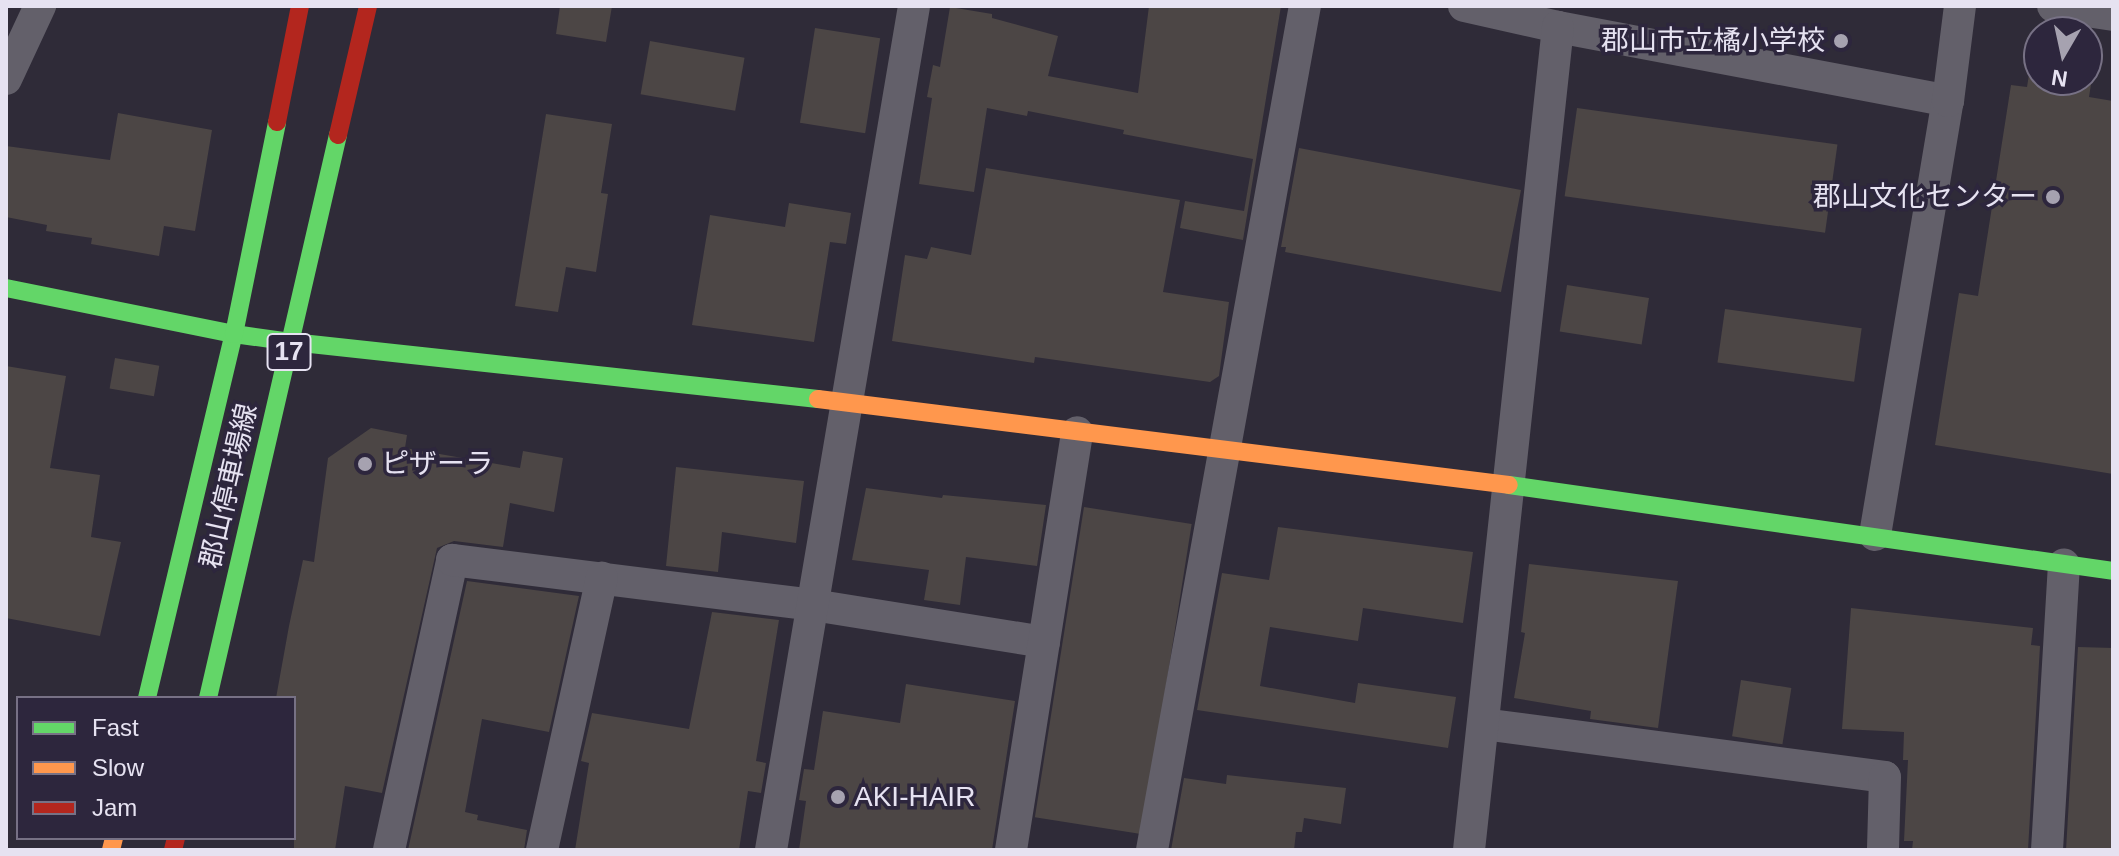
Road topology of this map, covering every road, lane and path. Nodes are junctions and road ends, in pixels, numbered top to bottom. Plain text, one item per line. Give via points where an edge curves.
1 (40, 6) edge
2 (300, 6) edge
3 (368, 6) edge
4 (914, 6) edge
5 (1305, 6) edge
6 (1464, 6) edge
7 (1960, 6) edge
8 (2053, 6) edge
9 (2113, 15) edge
10 (1558, 27) junction
11 (6, 79) edge
12 (1948, 101) junction
13 (6, 288) edge
14 (234, 334) junction
15 (292, 342) junction
16 (846, 402) junction
17 (1077, 432) junction
18 (1226, 451) junction
19 (1510, 485) junction
20 (1875, 535) junction
21 (2064, 565) junction
22 (2113, 571) edge
23 (602, 578) junction
24 (813, 605) junction
25 (1044, 642) junction
26 (147, 696) edge
27 (208, 696) edge
28 (1483, 724) junction
29 (389, 850) edge
30 (542, 850) edge
31 (771, 850) edge
32 (1011, 850) edge
33 (1152, 850) edge
34 (1469, 850) edge
35 (1883, 850) edge
36 (2047, 850) edge

1 - 11 street
2 - 14 street, 郡山停車場線 / 17
3 - 15 street, 郡山停車場線 / 17
4 - 16 street
5 - 18 street
6 - 10 street
7 - 12 street
8 - 9 street
10 - 12 street
10 - 19 street
12 - 20 street
13 - 14 street
14 - 15 street
14 - 26 street, 郡山停車場線 / 17
15 - 16 street
15 - 27 street, 郡山停車場線 / 17
16 - 17 street
16 - 24 street
17 - 18 street
17 - 25 street
18 - 19 street
18 - 33 street
19 - 20 street
19 - 28 street
20 - 21 street
21 - 22 street
21 - 36 street
23 - 24 street
23 - 29 street via 452,560
23 - 30 street
24 - 25 street
24 - 31 street
25 - 32 street
28 - 34 street
28 - 35 street via 1885,777

